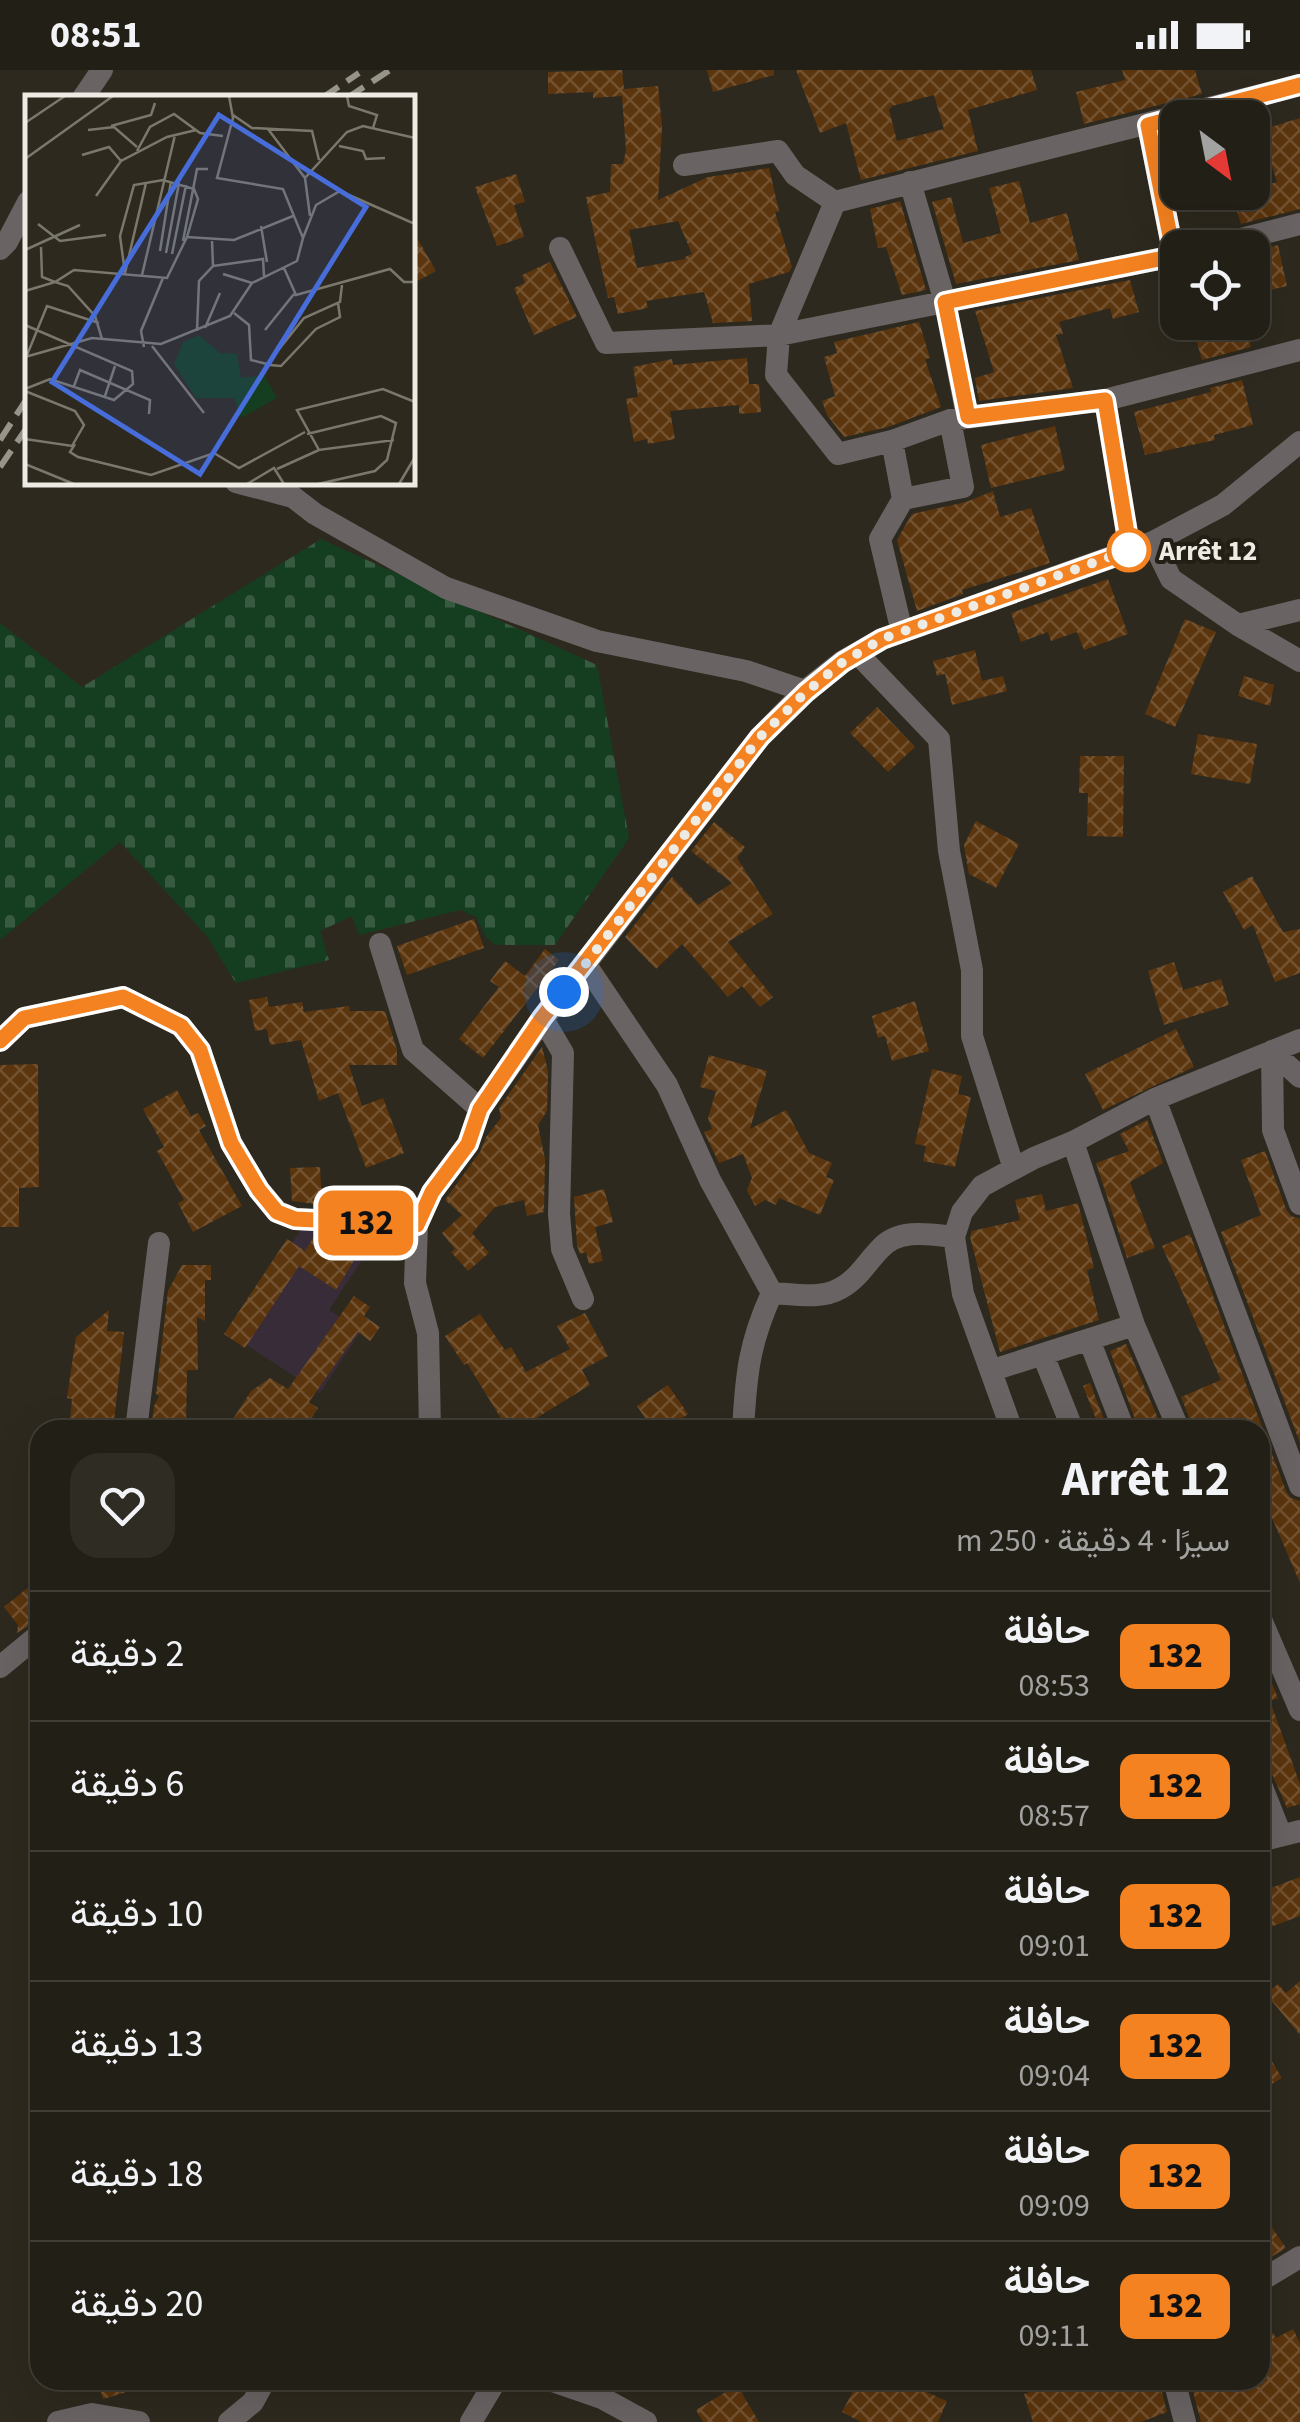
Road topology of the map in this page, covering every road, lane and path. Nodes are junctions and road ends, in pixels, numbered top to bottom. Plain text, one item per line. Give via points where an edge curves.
1 (102, 70) edge
2 (1300, 85) edge
3 (85, 95) edge
4 (1148, 125) junction
5 (684, 165) dead end
6 (910, 182) junction
7 (835, 202) junction
8 (25, 208) edge
9 (1300, 224) edge
10 (1171, 230) edge
11 (1270, 232) edge
12 (560, 248) dead end
13 (0, 249) edge
14 (1160, 258) edge
15 (945, 302) junction
16 (779, 335) junction
17 (1300, 350) edge
18 (1105, 400) junction
19 (958, 418) junction
20 (892, 441) junction
21 (1300, 442) edge
22 (247, 485) edge
23 (902, 499) junction
24 (1153, 542) junction
25 (1130, 551) junction
26 (1300, 610) edge
27 (1238, 625) junction
28 (902, 632) junction
29 (857, 653) junction
30 (1300, 661) edge
31 (806, 692) junction
32 (380, 944) dead end
33 (586, 965) junction
34 (542, 1018) junction
35 (2, 1036) edge
36 (1300, 1040) edge
37 (1272, 1051) junction
38 (1300, 1078) edge
39 (1155, 1099) junction
40 (480, 1109) junction
41 (1074, 1142) junction
42 (1014, 1169) junction
43 (1300, 1204) edge
44 (417, 1225) junction
45 (954, 1236) junction
46 (159, 1243) dead end
47 (772, 1292) junction
48 (583, 1298) dead end
49 (1134, 1325) junction
50 (1090, 1342) junction
51 (1044, 1355) junction
52 (993, 1370) junction
53 (137, 1420) edge
54 (430, 1420) edge
55 (743, 1420) edge
56 (1009, 1420) edge
57 (1068, 1420) edge
58 (1120, 1420) edge
59 (1175, 1420) edge
60 (1300, 1486) edge
61 (1270, 1640) edge
62 (30, 1642) edge
63 (0, 1667) edge
64 (1300, 1710) edge
65 (1270, 1809) edge
66 (1280, 1836) edge
67 (1300, 2257) edge
68 (1270, 2275) edge
69 (260, 2390) edge
70 (490, 2390) edge
71 (579, 2390) edge
72 (1177, 2390) edge
73 (58, 2422) edge
74 (138, 2422) edge
75 (229, 2422) edge
76 (471, 2422) edge
77 (646, 2422) edge
78 (1185, 2422) edge

1 - 3 street
2 - 4 street
4 - 6 street
4 - 10 street
5 - 7 street via 778,151 795,175
6 - 7 street
6 - 15 street
7 - 16 street
8 - 13 street
9 - 11 street
12 - 16 street via 606,343
14 - 15 street
15 - 16 street
15 - 19 street
16 - 20 street via 776,375 838,454
17 - 18 street
18 - 19 street
18 - 25 street
19 - 20 street
19 - 23 street via 963,487
20 - 23 street
21 - 24 street via 1223,505
22 - 31 street via 293,497 446,588 597,641 746,671
23 - 28 street via 880,540
24 - 25 street
24 - 27 street via 1171,579
25 - 28 street
26 - 27 street
27 - 30 street
28 - 29 street
29 - 31 street
29 - 42 street via 939,740 948,851 972,970 972,1036
31 - 33 street via 760,737
32 - 40 street via 413,1050
33 - 34 street
33 - 47 street via 667,1085
34 - 40 street
34 - 48 street via 563,1053 559,1214 562,1249
35 - 44 street via 24,1018 123,997 181,1026 200,1050 231,1143 277,1212 295,1219
36 - 37 street
37 - 38 street
37 - 39 street
37 - 43 street via 1272,1130
39 - 41 street
39 - 60 street
40 - 44 street via 468,1144
41 - 42 street
41 - 49 street
42 - 45 street via 982,1186
44 - 54 street via 415,1283 428,1332
45 - 47 street via 911,1233 883,1244 862,1271 821,1295
45 - 52 street via 963,1294
46 - 53 street
47 - 55 street via 746,1364
49 - 50 street
49 - 59 street
50 - 51 street
50 - 58 street
51 - 52 street
51 - 57 street
52 - 56 street
61 - 64 street
62 - 63 street
65 - 66 street
67 - 68 street
69 - 75 street
70 - 76 street
71 - 77 street
72 - 78 street
73 - 74 street via 92,2414

